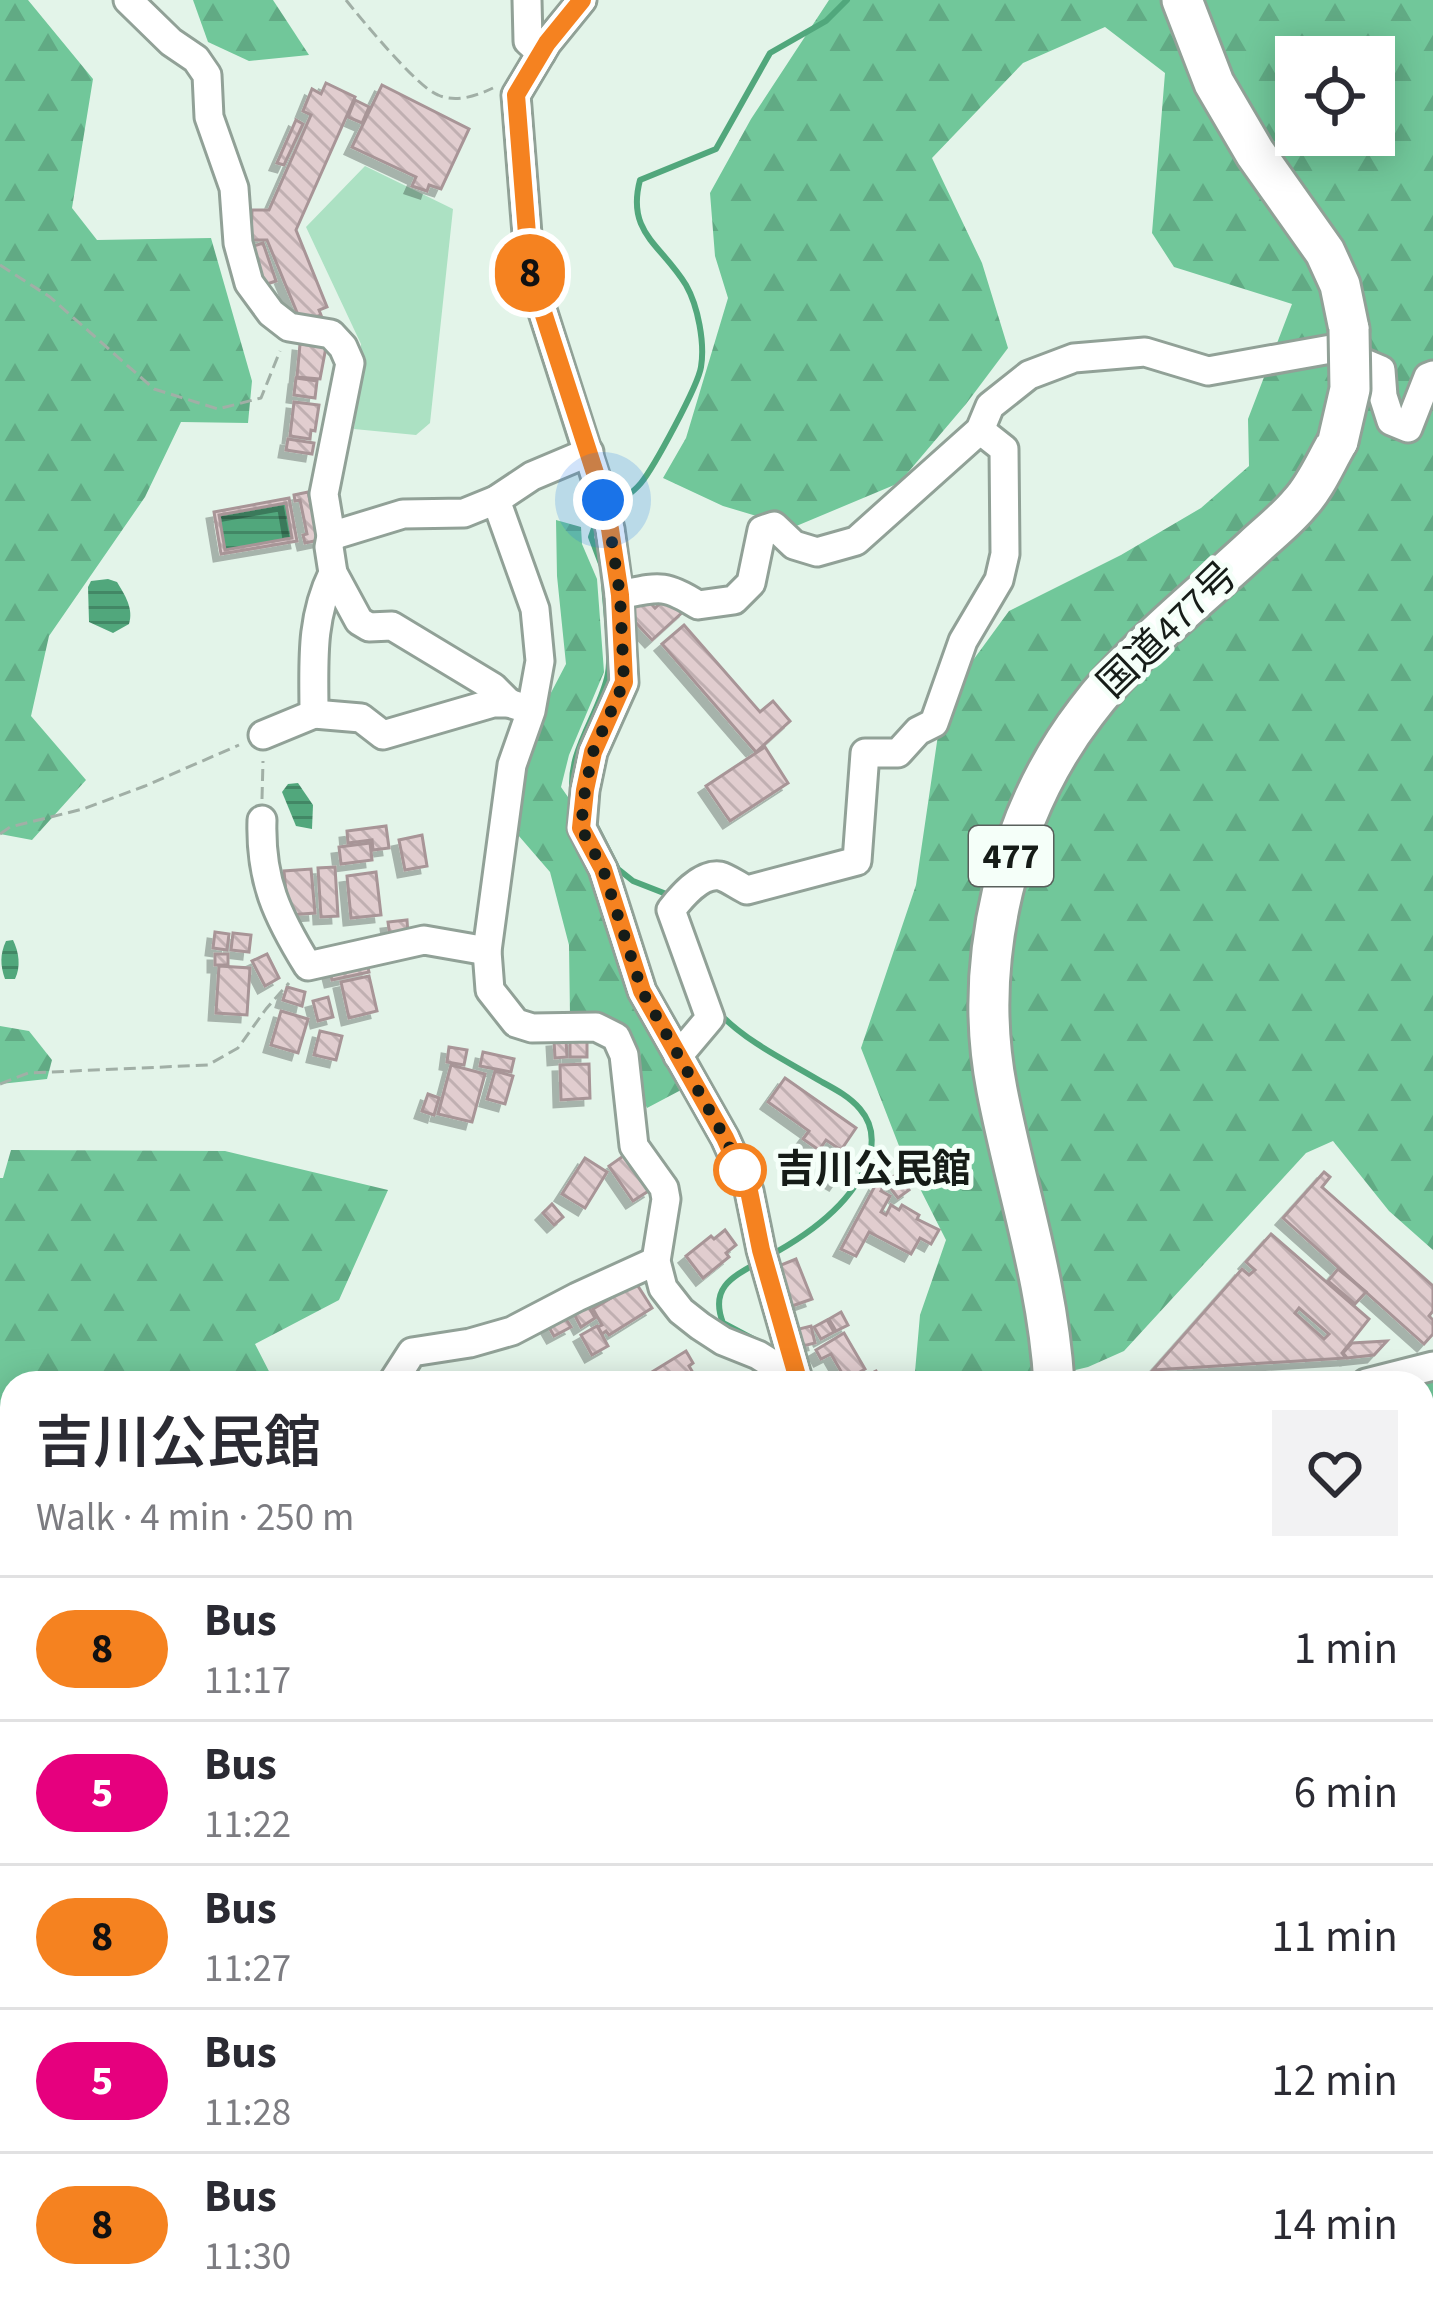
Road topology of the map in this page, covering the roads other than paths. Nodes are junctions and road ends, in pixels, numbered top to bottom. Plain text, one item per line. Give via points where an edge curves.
1 (128, 0) edge
2 (527, 0) edge
3 (582, 0) edge
4 (1181, 0) edge
5 (541, 53) junction
6 (1433, 375) edge
7 (980, 430) junction
8 (589, 452) junction
9 (496, 500) junction
10 (331, 536) junction
11 (333, 573) junction
12 (620, 595) junction
13 (520, 707) junction
14 (314, 714) junction
15 (263, 735) road end
16 (262, 820) road end
17 (487, 951) junction
18 (678, 1056) junction
19 (656, 1262) junction
20 (400, 1371) edge
21 (782, 1371) edge
22 (795, 1371) edge
23 (1053, 1371) edge

1 - 10 street via 207,75 209,117 234,188 250,283 289,327 331,334 344,347 350,363 324,494
2 - 5 street via 528,40
3 - 5 street
4 - 23 highway, 国道477号 / 477, bridge via 1214,83 1340,285 1350,389 1338,441 1302,502 1139,650 1085,712 1040,782 1009,863 988,1027 1040,1268
5 - 8 street via 516,95 530,272
6 - 7 street via 1408,428 1391,421 1381,370 1331,349 1208,371 1145,352 1073,358 1029,375 991,406
7 - 12 street via 856,541 817,552 774,526 761,530 751,583 734,600 698,605 658,587
7 - 18 street via 1004,449 1005,554 934,723 898,753 865,753 857,861 747,890 709,878 678,902 710,1018
8 - 9 street
8 - 12 street
9 - 10 street via 464,513 403,514
9 - 13 street via 535,609 540,661
10 - 11 street
11 - 13 street via 359,621 392,626
11 - 14 street via 315,626
12 - 18 street via 624,682 593,752 581,828 603,869 642,991
13 - 14 street via 493,703 383,735 361,718
13 - 17 street
14 - 15 street
16 - 17 street via 268,892 308,966 424,940
17 - 19 street via 490,990 516,1023 596,1027 616,1037 634,1146 666,1199
18 - 22 street via 749,1191
19 - 20 street via 512,1331 412,1352
19 - 21 street via 681,1311

